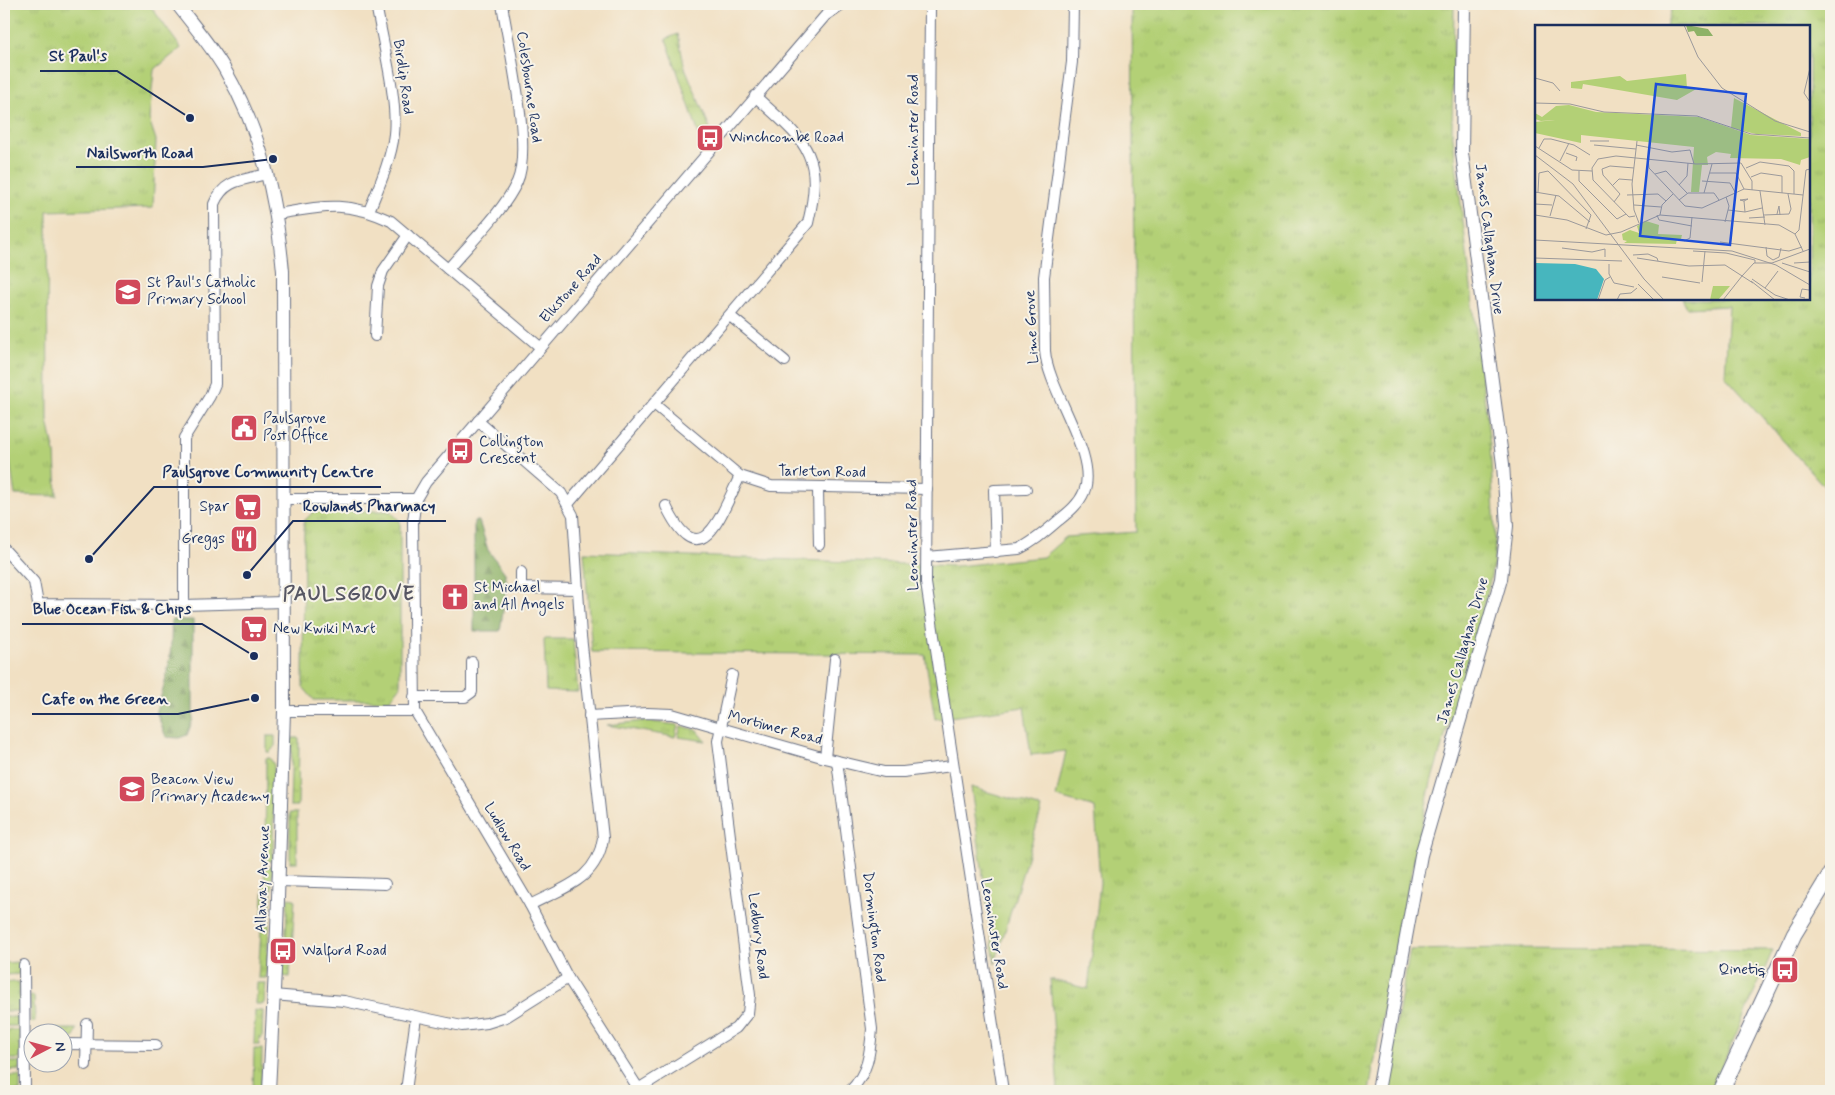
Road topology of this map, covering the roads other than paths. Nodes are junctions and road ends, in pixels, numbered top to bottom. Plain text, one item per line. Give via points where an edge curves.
1 (177, 4) edge
2 (376, 4) edge
3 (502, 4) edge
4 (842, 4) edge
5 (930, 4) edge
6 (1072, 4) edge
7 (1464, 4) edge
8 (755, 96) junction
9 (267, 174) junction
10 (369, 211) junction
11 (277, 214) junction
12 (408, 235) junction
13 (448, 269) junction
14 (730, 316) junction
15 (375, 336) dead end
16 (540, 347) junction
17 (785, 361) dead end
18 (654, 404) junction
19 (478, 421) junction
20 (740, 476) junction
21 (818, 488) junction
22 (927, 488) junction
23 (1026, 489) dead end
24 (284, 499) junction
25 (416, 500) junction
26 (568, 504) junction
27 (666, 506) dead end
28 (819, 545) dead end
29 (4, 549) edge
30 (996, 552) junction
31 (926, 557) junction
32 (521, 572) dead end
33 (578, 589) junction
34 (283, 602) junction
35 (184, 605) junction
36 (835, 659) dead end
37 (472, 662) dead end
38 (732, 675) dead end
39 (414, 696) junction
40 (284, 711) junction
41 (415, 711) junction
42 (589, 716) junction
43 (722, 729) junction
44 (825, 758) junction
45 (837, 761) junction
46 (952, 766) junction
47 (1831, 874) edge
48 (279, 881) junction
49 (384, 884) dead end
50 (530, 905) junction
51 (24, 965) dead end
52 (568, 978) junction
53 (273, 995) junction
54 (416, 1017) junction
55 (28, 1022) edge
56 (87, 1024) dead end
57 (72, 1044) edge
58 (87, 1044) junction
59 (156, 1045) dead end
60 (86, 1065) dead end
61 (27, 1072) edge
62 (639, 1090) edge
63 (25, 1091) edge
64 (269, 1091) edge
65 (406, 1091) edge
66 (850, 1091) edge
67 (1003, 1091) edge
68 (1378, 1091) edge
69 (1721, 1091) edge

1 - 9 street, Allaway Avenue via 238,93 257,138
2 - 10 street, Birdlip Road via 394,111 394,132 391,152
3 - 13 street, Colesbourne Road via 522,132 522,161 518,180 508,198
4 - 8 street, Elkstone Road via 825,16
5 - 22 street, Leominster Road
6 - 30 street, Lime Grove via 1072,62 1044,277 1046,351 1049,368 1088,474 1078,502 1059,521 1019,550
7 - 68 street, James Callaghan Drive via 1462,153 1503,464 1507,502 1505,549 1494,609 1421,855
8 - 14 street via 802,139 812,163 815,194 808,223
8 - 16 street, Elkstone Road
9 - 11 street, Allaway Avenue
9 - 35 street via 226,184 214,204 215,384 184,438
10 - 11 street via 351,206 327,206
10 - 12 street via 391,221
11 - 24 street, Allaway Avenue via 283,271
12 - 13 street
12 - 15 street via 383,271 378,286
13 - 16 street
14 - 17 street
14 - 18 street
16 - 19 street, Elkstone Road
18 - 20 street, Tarleton Road
18 - 26 street
19 - 25 street, Elkstone Road via 426,482
19 - 26 street via 561,493
20 - 21 street, Tarleton Road via 771,486
20 - 27 street via 711,532 701,539 679,530
21 - 22 street, Tarleton Road
21 - 28 street
22 - 31 street, Leominster Road
23 - 30 street via 994,490
24 - 25 street
24 - 34 street, Allaway Avenue
25 - 39 street via 413,521
26 - 33 street via 573,515
29 - 35 street via 34,582 38,604
30 - 31 street, Lime Grove
31 - 46 street, Leominster Road via 926,583
32 - 33 street via 521,588
33 - 42 street
34 - 35 street
34 - 40 street, Allaway Avenue
36 - 44 street
37 - 39 street via 472,692 466,697
38 - 43 street, Ledbury Road
39 - 41 street
40 - 41 street
40 - 48 street, Allaway Avenue
41 - 50 street, Ludlow Road
42 - 43 street, Mortimer Road via 672,714
42 - 50 street via 603,838 601,850 587,875
43 - 44 street, Mortimer Road
43 - 62 street, Ledbury Road via 718,741 750,995 748,1013 736,1028
44 - 45 street, Mortimer Road
45 - 46 street, Mortimer Road via 884,772
45 - 66 street, Dormington Road via 872,1029 866,1069
46 - 67 street, Leominster Road
47 - 69 main road via 1794,934
48 - 49 street
48 - 53 street, Allaway Avenue
50 - 52 street, Ludlow Road
51 - 55 street
52 - 54 street via 506,1017 487,1024 462,1026
52 - 62 street, Ludlow Road
53 - 54 street via 344,1001
53 - 64 street, Allaway Avenue
54 - 65 street
56 - 58 street
57 - 58 street
58 - 59 street
58 - 60 street
61 - 63 street

